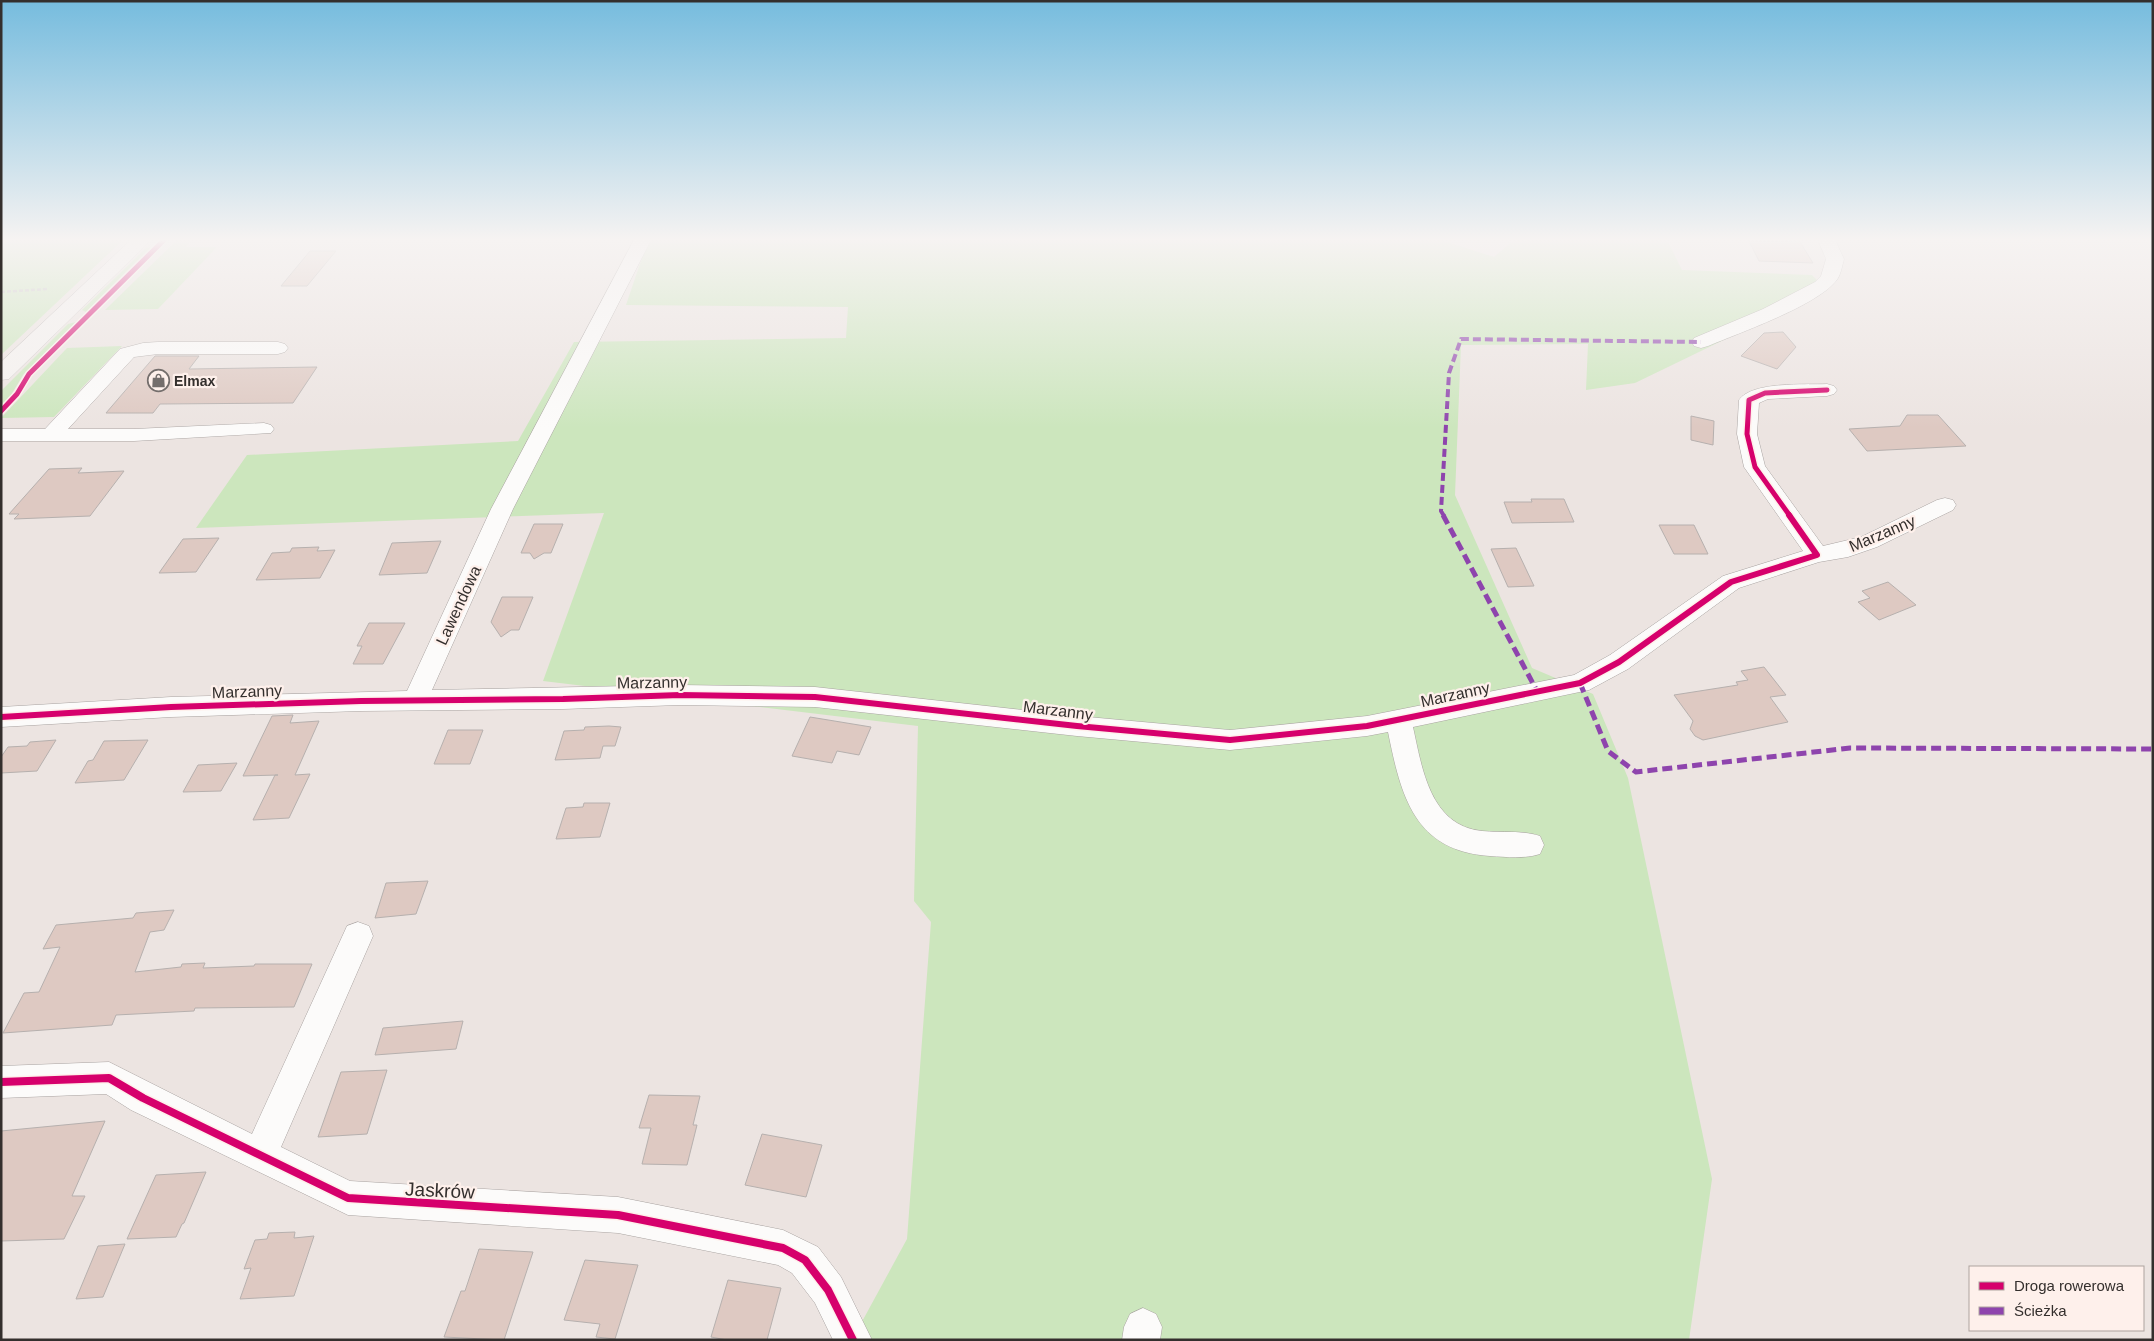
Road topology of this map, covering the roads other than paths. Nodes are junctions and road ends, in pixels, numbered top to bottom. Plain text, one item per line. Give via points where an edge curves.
1 (76, 303) edge
2 (609, 303) edge
3 (1791, 303) edge
4 (1700, 342) dead end
5 (278, 348) dead end
6 (1, 374) edge
7 (1827, 390) dead end
8 (264, 429) dead end
9 (52, 434) junction
10 (1, 435) edge
11 (1946, 505) dead end
12 (1817, 555) junction
13 (414, 701) junction
14 (1, 716) edge
15 (1398, 720) junction
16 (1530, 845) dead end
17 (358, 936) dead end
18 (1, 1082) edge
19 (260, 1155) junction
20 (853, 1340) edge

1 - 6 main road
2 - 13 street, Lawendowa via 502,509
3 - 4 street
5 - 9 street via 135,350
7 - 12 street via 1765,393 1749,400 1747,434 1756,467
8 - 9 street via 134,435
9 - 10 street
11 - 12 street, Marzanny via 1869,542
12 - 15 street, Marzanny via 1731,582 1619,662 1580,683
13 - 14 street, Marzanny via 171,707
13 - 15 street, Marzanny via 680,694 816,697 1230,740
15 - 16 street via 1416,794 1435,822 1469,841
17 - 19 street
18 - 19 street, Jaskrów via 109,1078
19 - 20 street, Jaskrów via 348,1198 618,1215 783,1248 805,1260 828,1290

